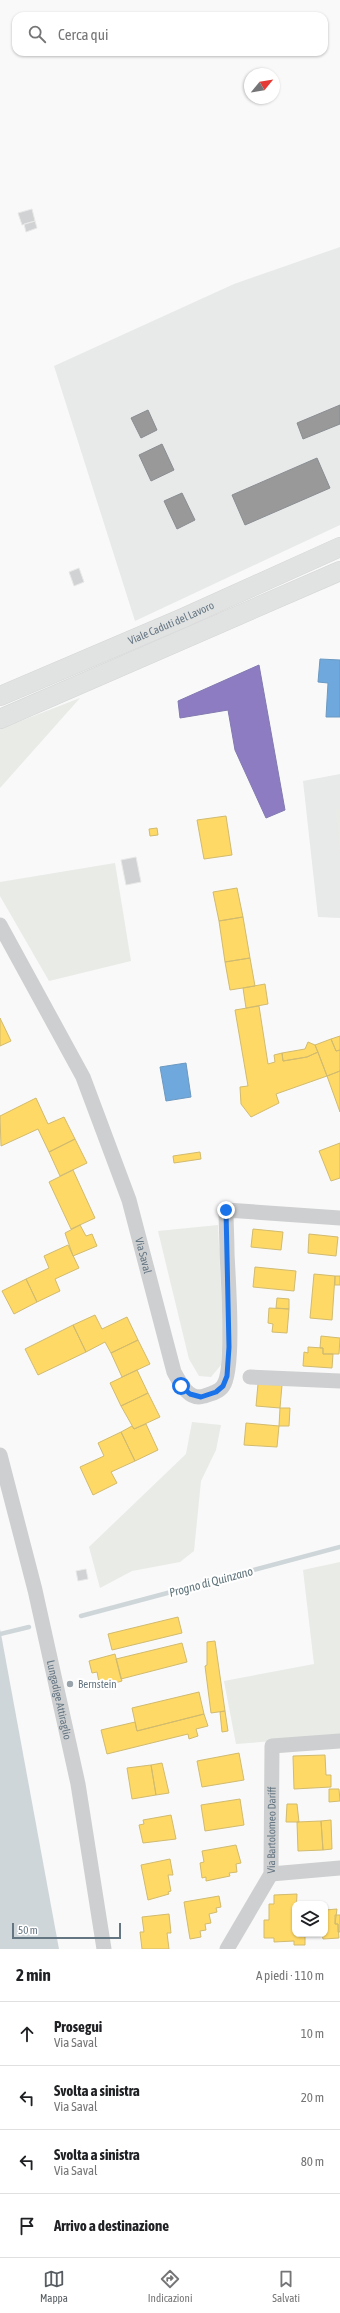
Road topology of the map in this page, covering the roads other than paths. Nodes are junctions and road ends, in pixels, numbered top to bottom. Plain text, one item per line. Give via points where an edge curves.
1 (340, 547) edge
2 (340, 571) edge
3 (0, 696) edge
4 (0, 719) edge
5 (0, 926) edge
6 (340, 1218) edge
7 (250, 1377) dead end
8 (340, 1381) edge
9 (0, 1455) edge
10 (340, 1741) edge
11 (340, 1868) edge
12 (271, 1874) junction
13 (104, 1949) edge
14 (227, 1949) edge

1 - 3 main road, Viale Caduti del Lavoro via 183,618
2 - 4 main road, Viale Caduti del Lavoro
5 - 6 street, Via Saval via 83,1077 129,1200 174,1372 181,1386 190,1394 201,1397 216,1392 223,1386 227,1376 229,1347 226,1210
7 - 8 street
9 - 13 street, Lungadige Attiraglio via 35,1590 78,1784
10 - 12 street, Via Bartolomeo Dariff via 272,1746
11 - 12 street
12 - 14 street, Via Bartolomeo Dariff

